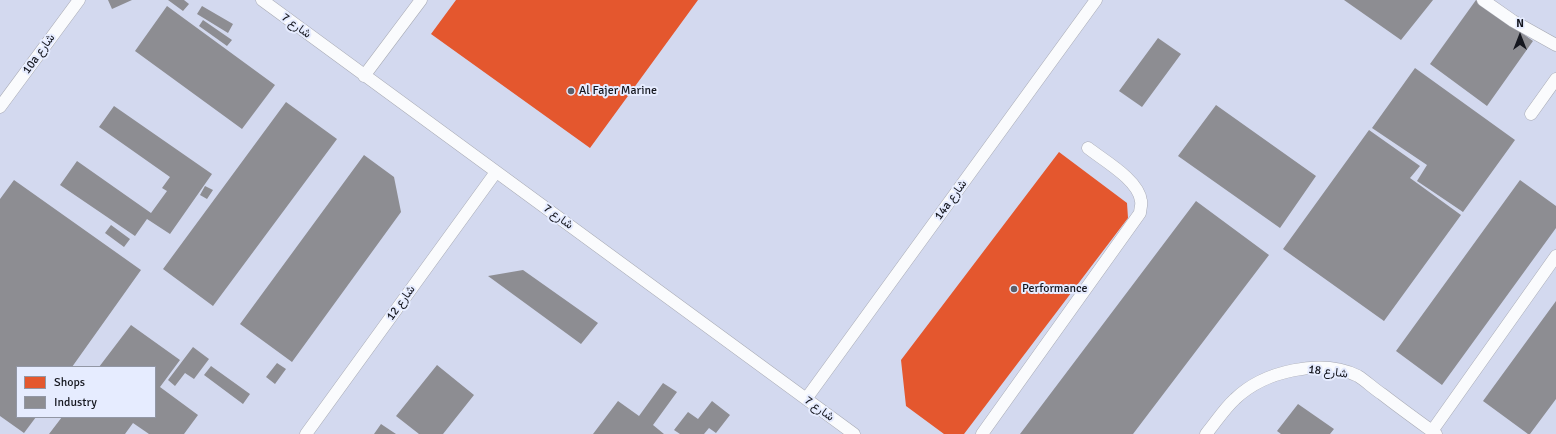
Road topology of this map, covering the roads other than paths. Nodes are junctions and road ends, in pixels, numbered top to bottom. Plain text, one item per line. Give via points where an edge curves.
1 (78, 0) edge
2 (262, 0) edge
3 (421, 0) edge
4 (1096, 0) edge
5 (1483, 0) edge
6 (1556, 45) edge
7 (364, 76) junction
8 (1556, 79) edge
9 (0, 107) edge
10 (1531, 114) dead end
11 (1088, 148) dead end
12 (496, 172) junction
13 (1556, 256) edge
14 (806, 399) junction
15 (1434, 433) edge
16 (306, 434) edge
17 (854, 434) edge
18 (982, 434) edge
19 (1206, 434) edge

1 - 9 lane, 10a شارع
2 - 7 lane, شارع 7
3 - 7 lane
4 - 14 lane, 14a شارع
5 - 6 lane via 1513,21
7 - 12 lane, شارع 7
8 - 10 lane
11 - 18 lane via 1138,189 1140,213
12 - 14 lane, شارع 7
12 - 16 lane, شارع 12
13 - 15 lane, شارع 18
14 - 17 lane, شارع 7
15 - 19 lane, شارع 18 via 1358,376 1322,368 1303,368 1267,378 1251,387 1223,411

